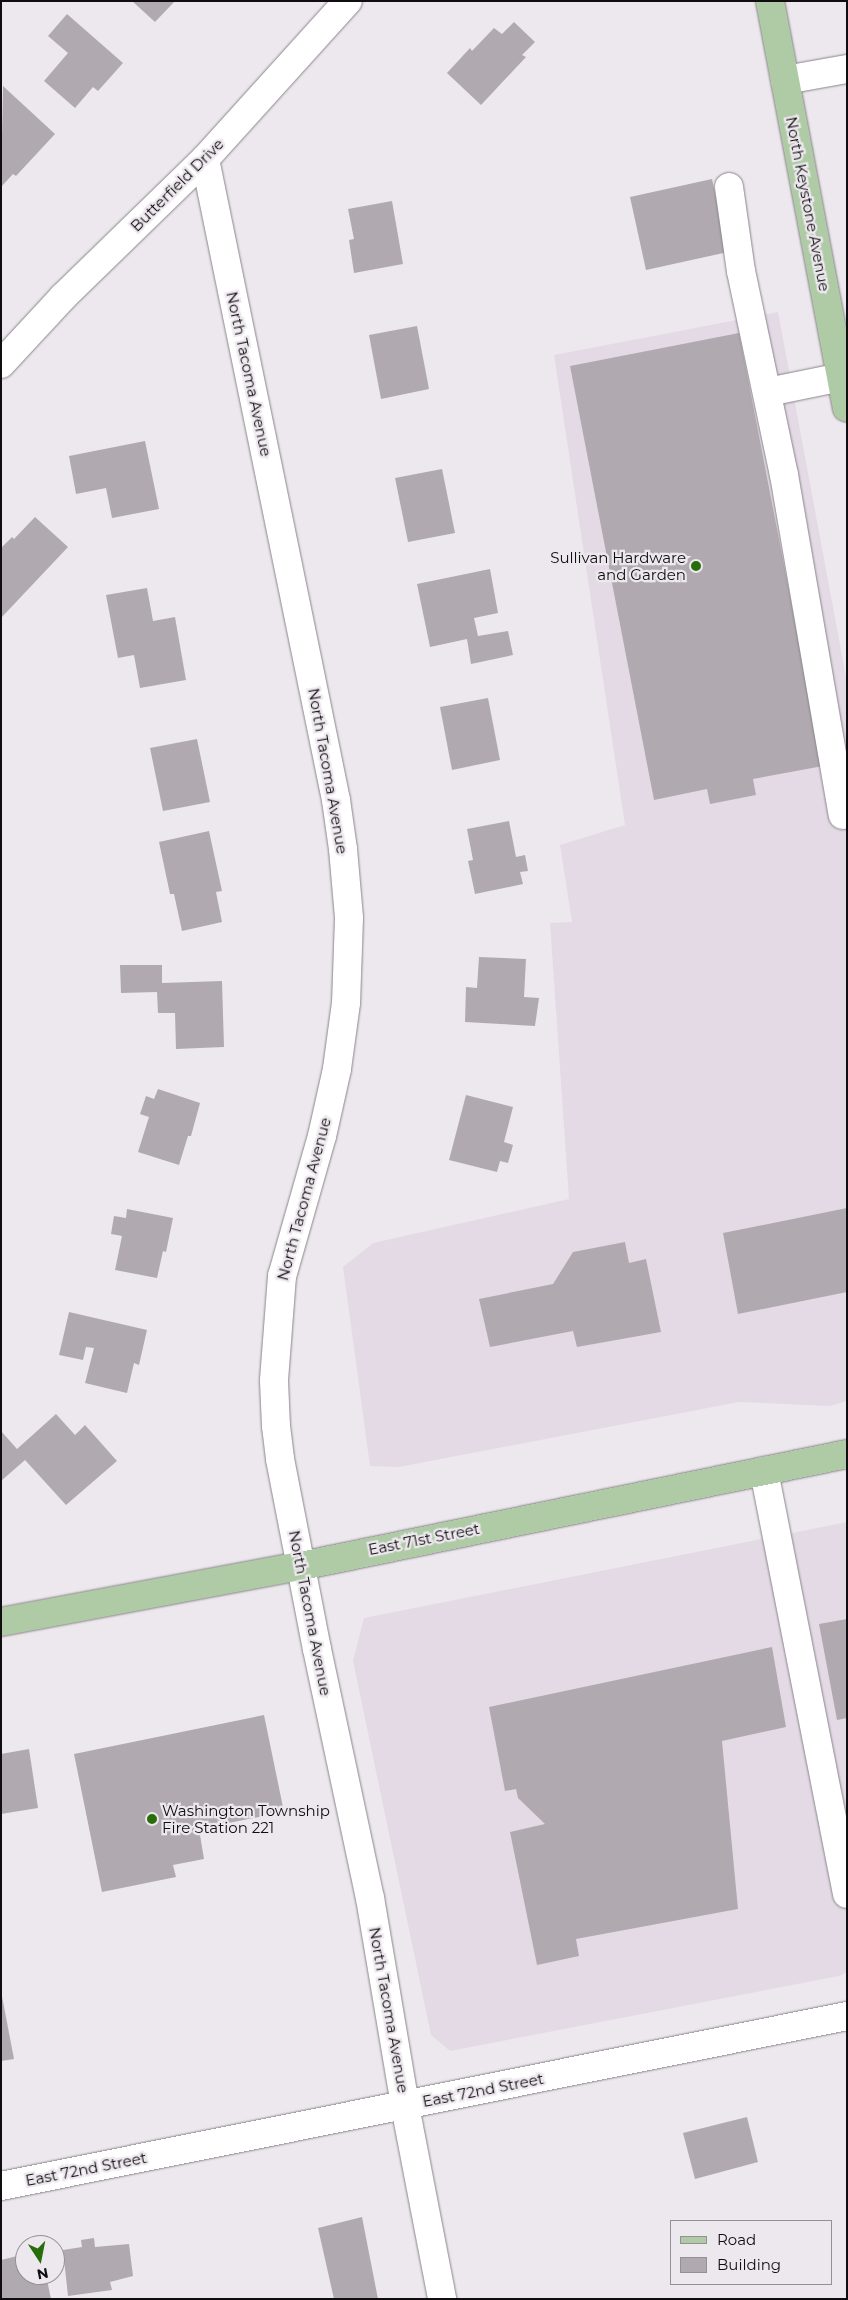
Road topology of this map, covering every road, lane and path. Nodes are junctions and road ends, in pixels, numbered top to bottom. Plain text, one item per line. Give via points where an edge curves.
1 (348, 1) edge
2 (770, 1) edge
3 (847, 69) edge
4 (785, 80) junction
5 (204, 160) junction
6 (729, 187) dead end
7 (1, 364) edge
8 (841, 377) junction
9 (768, 392) junction
10 (847, 408) edge
11 (843, 815) dead end
12 (847, 1454) edge
13 (764, 1471) junction
14 (301, 1566) junction
15 (1, 1622) edge
16 (847, 1894) edge
17 (847, 2016) edge
18 (405, 2106) junction
19 (1, 2186) edge
20 (442, 2299) edge

1 - 5 street, Butterfield Drive
2 - 4 main road, North Keystone Avenue
3 - 4 street
4 - 8 main road, North Keystone Avenue
5 - 7 street, Butterfield Drive via 63,297
5 - 14 street, North Tacoma Avenue via 336,800 346,882 349,927 346,995 337,1069 322,1136 282,1276 276,1328 276,1426
6 - 9 street via 742,271
8 - 9 street
8 - 10 main road, North Keystone Avenue
9 - 11 street
12 - 13 main road, East 71st Street
13 - 14 main road, East 71st Street
13 - 16 street
14 - 15 main road, East 71st Street
14 - 18 street, North Tacoma Avenue via 368,1889
17 - 18 street, East 72nd Street
18 - 19 street, East 72nd Street
18 - 20 street, North Tacoma Avenue

